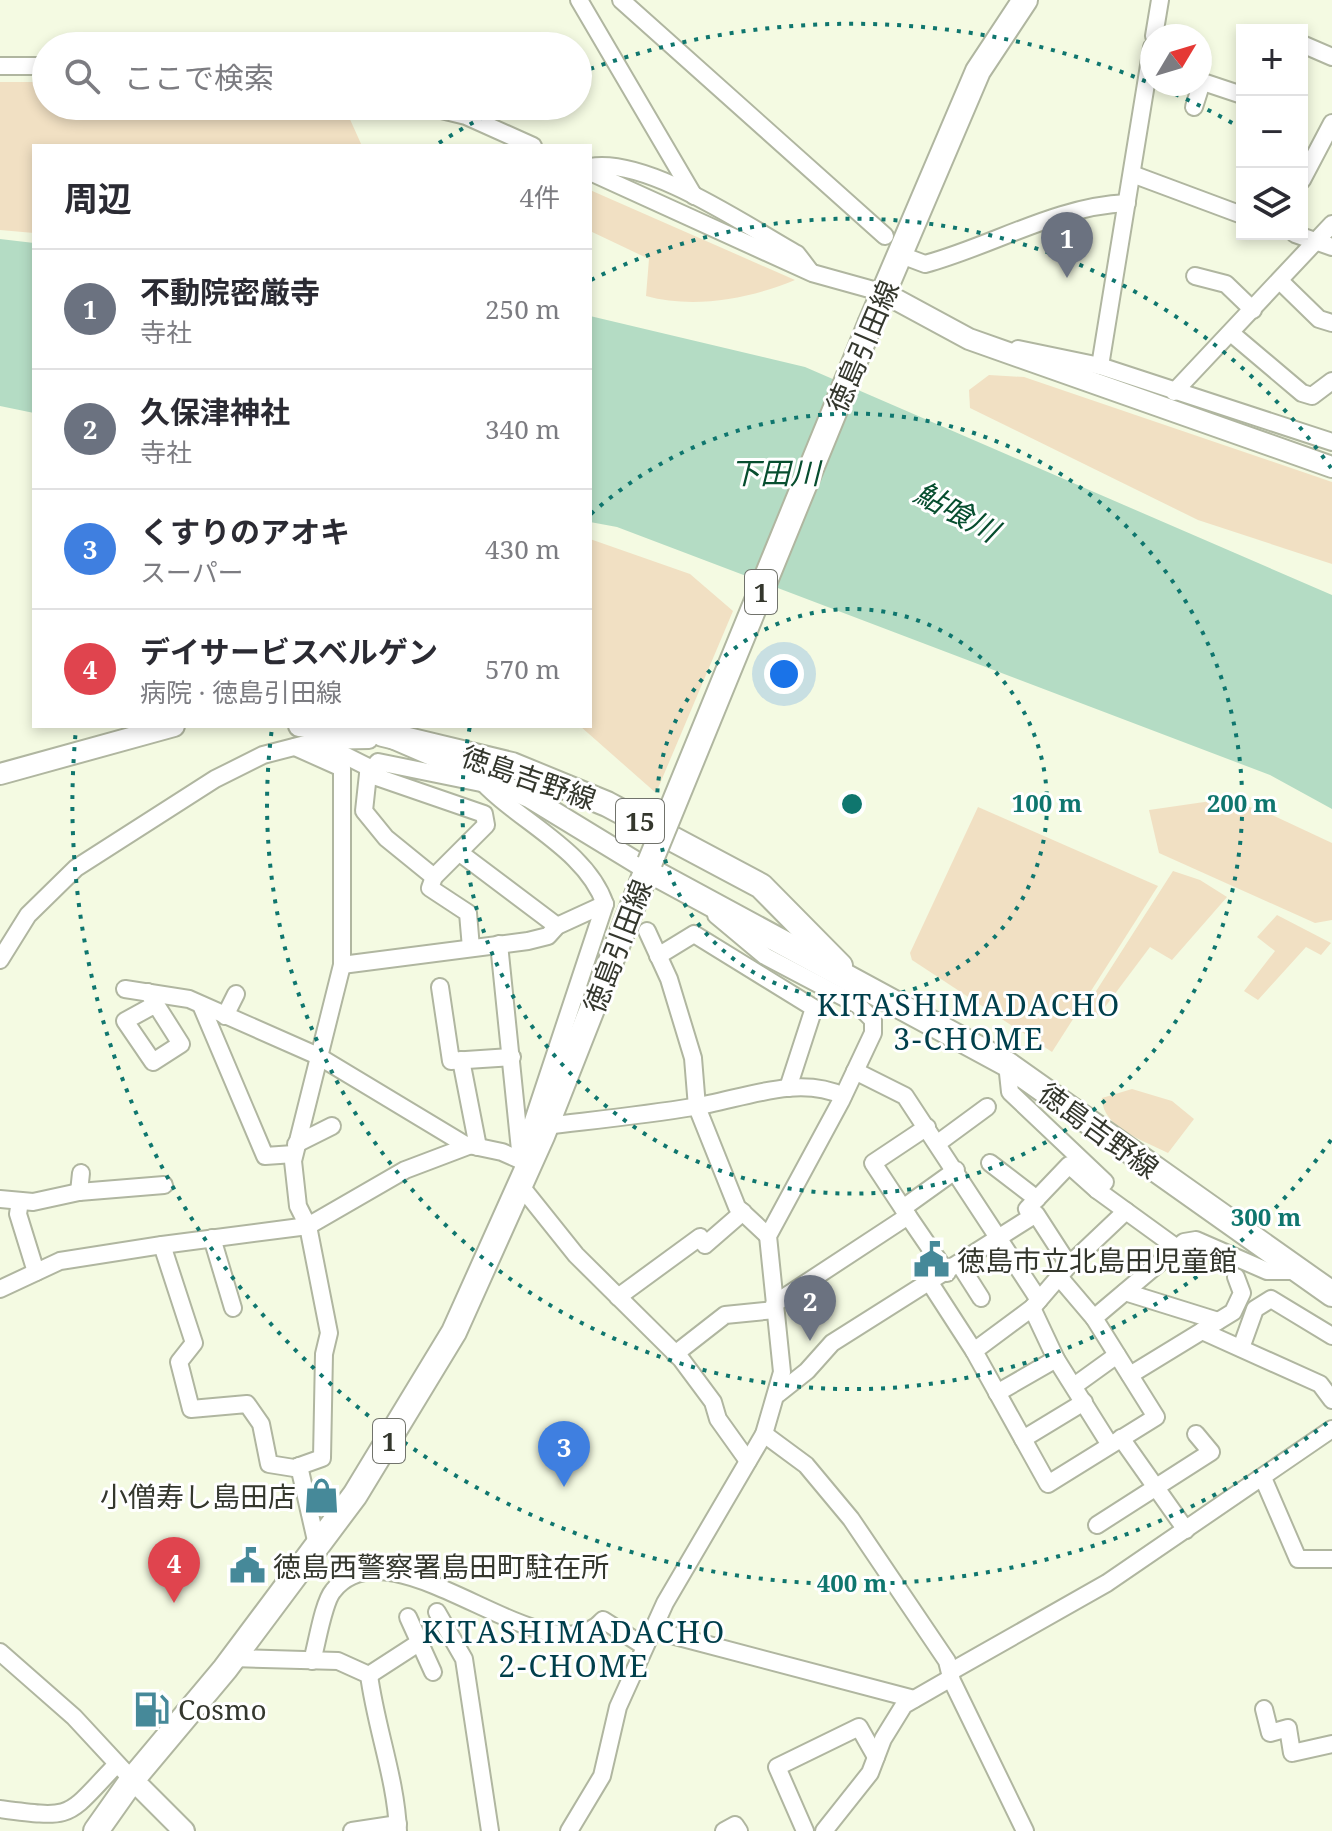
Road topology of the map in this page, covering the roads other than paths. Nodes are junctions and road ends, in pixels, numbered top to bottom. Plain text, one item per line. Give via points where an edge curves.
1 (579, 0) edge
2 (621, 0) edge
3 (1025, 0) edge
4 (1160, 0) edge
5 (1156, 24) edge
6 (1308, 46) edge
7 (1331, 54) edge
8 (0, 66) edge
9 (32, 66) edge
10 (1212, 85) edge
11 (1236, 93) edge
12 (1146, 96) edge
13 (1197, 96) edge
14 (1194, 107) dead end
15 (475, 120) edge
16 (1332, 123) edge
17 (529, 144) edge
18 (1309, 145) edge
19 (1304, 168) edge
20 (592, 169) edge
21 (592, 171) edge
22 (1132, 174) junction
23 (695, 198) junction
24 (1127, 203) junction
25 (1236, 213) edge
26 (1332, 224) edge
27 (885, 236) dead end
28 (1324, 245) edge
29 (909, 258) dead end
30 (812, 273) junction
31 (1195, 276) dead end
32 (1280, 281) junction
33 (884, 293) junction
34 (1253, 310) junction
35 (1332, 323) edge
36 (1231, 333) junction
37 (969, 339) junction
38 (1100, 366) junction
39 (1332, 381) edge
40 (1174, 392) junction
41 (1332, 442) edge
42 (1332, 467) edge
43 (167, 728) edge
44 (320, 728) edge
45 (383, 734) junction
46 (317, 741) junction
47 (295, 747) junction
48 (370, 772) junction
49 (0, 774) edge
50 (479, 778) junction
51 (460, 853) junction
52 (649, 865) junction
53 (434, 877) junction
54 (686, 888) junction
55 (605, 904) junction
56 (557, 926) junction
57 (647, 931) dead end
58 (499, 944) junction
59 (471, 948) junction
60 (658, 956) junction
61 (0, 960) edge
62 (342, 965) junction
63 (855, 982) junction
64 (440, 987) dead end
65 (125, 989) dead end
66 (236, 994) dead end
67 (152, 998) junction
68 (201, 1005) junction
69 (225, 1016) junction
70 (196, 1034) dead end
71 (181, 1044) junction
72 (318, 1056) junction
73 (512, 1057) junction
74 (461, 1060) junction
75 (1007, 1064) junction
76 (855, 1071) junction
77 (788, 1088) junction
78 (843, 1096) junction
79 (697, 1107) junction
80 (987, 1107) dead end
81 (332, 1126) dead end
82 (546, 1126) junction
83 (927, 1127) junction
84 (938, 1143) junction
85 (475, 1146) junction
86 (295, 1149) junction
87 (990, 1163) dead end
88 (956, 1170) junction
89 (523, 1171) junction
90 (81, 1173) dead end
91 (164, 1185) dead end
92 (1097, 1190) junction
93 (79, 1192) junction
94 (0, 1199) edge
95 (1037, 1199) junction
96 (19, 1207) junction
97 (0, 1209) edge
98 (1126, 1211) junction
99 (743, 1212) junction
100 (906, 1212) junction
101 (1031, 1217) junction
102 (308, 1226) junction
103 (768, 1236) junction
104 (212, 1238) junction
105 (1001, 1238) junction
106 (162, 1245) junction
107 (1177, 1248) junction
108 (953, 1269) junction
109 (1065, 1271) junction
110 (1296, 1271) junction
111 (36, 1272) junction
112 (1236, 1277) dead end
113 (930, 1283) junction
114 (0, 1289) edge
115 (1125, 1292) junction
116 (1332, 1294) edge
117 (618, 1297) junction
118 (981, 1298) dead end
119 (1036, 1304) junction
120 (774, 1307) junction
121 (233, 1308) dead end
122 (1094, 1318) junction
123 (1218, 1321) junction
124 (1202, 1331) junction
125 (1332, 1336) edge
126 (1241, 1348) junction
127 (974, 1351) junction
128 (675, 1354) junction
129 (1117, 1355) junction
130 (1056, 1359) junction
131 (1130, 1375) junction
132 (1326, 1380) edge
133 (1074, 1386) junction
134 (997, 1393) junction
135 (778, 1394) junction
136 (1332, 1400) edge
137 (1084, 1402) junction
138 (1332, 1429) edge
139 (764, 1434) junction
140 (1196, 1434) dead end
141 (1023, 1439) junction
142 (1116, 1442) junction
143 (748, 1461) junction
144 (299, 1466) junction
145 (1263, 1478) junction
146 (1157, 1489) junction
147 (1097, 1525) dead end
148 (1186, 1530) junction
149 (317, 1545) junction
150 (1332, 1559) edge
151 (437, 1612) dead end
152 (408, 1617) dead end
153 (652, 1630) junction
154 (420, 1642) junction
155 (644, 1646) junction
156 (0, 1652) edge
157 (232, 1658) junction
158 (312, 1661) junction
159 (433, 1672) dead end
160 (369, 1675) junction
161 (950, 1675) junction
162 (914, 1699) junction
163 (1264, 1709) dead end
164 (1332, 1744) edge
165 (876, 1757) junction
166 (130, 1777) junction
167 (0, 1809) edge
168 (55, 1824) edge
169 (398, 1827) edge
170 (96, 1831) edge
171 (109, 1831) edge
172 (184, 1831) edge
173 (352, 1831) edge
174 (490, 1831) edge
175 (569, 1831) edge
176 (724, 1831) edge
177 (739, 1831) edge
178 (805, 1831) edge
179 (824, 1831) edge
180 (1025, 1831) edge

1 - 23 street
2 - 27 street
3 - 33 main road, 徳島引田線 / 1 via 978,71
4 - 5 street
6 - 7 street
8 - 9 street
10 - 11 street
12 - 22 street
13 - 14 street
15 - 17 street
16 - 18 street
18 - 19 street
20 - 23 street via 608,164 649,174
21 - 30 street
22 - 24 street
22 - 25 street
23 - 30 street via 797,254
24 - 29 street via 1102,204 1055,218 925,264
24 - 38 street
26 - 28 street
28 - 32 street
30 - 33 street
31 - 34 street via 1226,284
32 - 34 street
32 - 35 street via 1319,319
33 - 37 street
33 - 52 main road, 徳島引田線 / 1, bridge
34 - 36 street
36 - 39 street via 1302,393 1312,396
36 - 40 street
37 - 38 street
37 - 42 street
38 - 40 street
40 - 41 street
43 - 49 street
44 - 45 street
45 - 46 street via 368,740
45 - 50 street
45 - 63 main road, 徳島吉野線 / 15 via 512,765 607,804 761,886
46 - 47 street
46 - 48 street
47 - 61 street via 263,755 215,779 76,868 28,915
47 - 62 street via 342,768
48 - 50 street via 378,762
48 - 51 street via 484,814 486,825
48 - 53 street via 364,811 386,838
50 - 52 street via 529,797
50 - 55 street via 598,885
51 - 53 street
51 - 56 street
52 - 54 main road, 徳島吉野線 / 15
52 - 82 main road, 徳島引田線 / 1
53 - 59 street via 430,888 468,913
54 - 63 main road, 徳島吉野線 / 15
54 - 76 street via 765,956 858,1005 873,1020 873,1033
55 - 56 street
55 - 89 street
56 - 58 street via 548,936
57 - 60 street
58 - 59 street
58 - 73 street
59 - 62 street
60 - 77 street via 694,934 814,1008
60 - 79 street via 693,1058
62 - 72 street
63 - 75 main road, 徳島吉野線 / 15
64 - 74 street via 451,1061
65 - 67 street
66 - 69 street
67 - 68 street via 189,999
67 - 71 street
67 - 71 street via 120,1024 146,1067
68 - 69 street
68 - 86 street via 265,1156
69 - 72 street
70 - 71 street
72 - 85 street
72 - 86 street
73 - 74 street
73 - 89 street
74 - 85 street
75 - 92 street via 1010,1092 1105,1182
75 - 110 main road, 徳島吉野線 / 15
76 - 78 street
76 - 83 street via 905,1096
77 - 78 street via 828,1088
77 - 79 street
78 - 103 street
79 - 82 street
79 - 99 street
80 - 84 street
81 - 86 street
82 - 89 main road, 徳島引田線 / 1
83 - 84 street
83 - 100 street via 873,1163
84 - 88 street
85 - 89 street
85 - 102 street via 405,1170
86 - 102 street via 298,1206
87 - 95 street
88 - 100 street
88 - 105 street
89 - 117 street via 576,1255
89 - 149 main road, 徳島引田線 / 1 via 454,1332 355,1495
90 - 93 street
91 - 93 street
92 - 95 street via 1069,1165
92 - 98 street
93 - 96 street
94 - 96 street
95 - 101 street via 1027,1209
96 - 97 street
96 - 111 street
98 - 107 street
98 - 109 street
99 - 103 street
99 - 117 street via 705,1245 700,1237
100 - 108 street
100 - 120 street
101 - 105 street
101 - 109 street via 1036,1214
102 - 104 street
102 - 144 street via 329,1333 322,1458
103 - 120 street
104 - 106 street
104 - 121 street
105 - 108 street
105 - 119 street
106 - 111 street via 60,1261
106 - 144 street via 194,1343 179,1362 191,1409 247,1404 261,1424 269,1464
107 - 110 street via 1196,1240 1267,1271
107 - 115 street
108 - 113 street
108 - 118 street
109 - 119 street
109 - 122 street
110 - 116 main road, 徳島吉野線 / 15
111 - 114 street
112 - 123 street via 1242,1293 1233,1312
113 - 127 street
113 - 135 street via 832,1343
115 - 122 street
115 - 123 street
117 - 128 street
119 - 127 street
119 - 130 street
120 - 128 street via 725,1315
120 - 135 street via 782,1372
122 - 129 street
123 - 124 street
124 - 126 street
124 - 131 street
125 - 126 street via 1271,1299 1255,1309
126 - 132 street
127 - 134 street
128 - 143 street via 713,1402 718,1419
129 - 131 street
129 - 133 street
130 - 133 street
130 - 134 street
131 - 142 street via 1156,1417
132 - 136 street
133 - 137 street
134 - 141 street
135 - 139 street
137 - 141 street
137 - 142 street
138 - 145 street
139 - 143 street
139 - 161 street via 806,1465 851,1519 947,1661
140 - 146 street via 1216,1450
141 - 142 street via 1048,1484
142 - 146 street
143 - 153 street
144 - 149 street
145 - 148 street
145 - 150 street via 1298,1559
146 - 147 street
146 - 148 street
148 - 161 street
149 - 157 main road, 徳島引田線 / 1
151 - 174 street via 464,1659
152 - 154 street
153 - 155 street
153 - 162 street
154 - 159 street
154 - 160 street
155 - 158 street via 603,1620 594,1631 573,1637 518,1622 447,1588 393,1573 366,1572 331,1592
155 - 175 street via 618,1707 602,1776
156 - 166 street via 74,1717
157 - 158 street
157 - 166 main road, 徳島引田線 / 1
158 - 160 street via 338,1661
160 - 169 street
161 - 162 street
161 - 180 street
162 - 165 street via 904,1705
163 - 164 street via 1270,1733 1288,1728 1292,1753
165 - 178 street via 859,1727 777,1767
165 - 179 street via 870,1773
166 - 168 street
166 - 170 main road, 徳島引田線 / 1
166 - 171 main road, 徳島引田線 / 1
166 - 172 street
167 - 168 street
169 - 173 street
176 - 177 street via 735,1825

